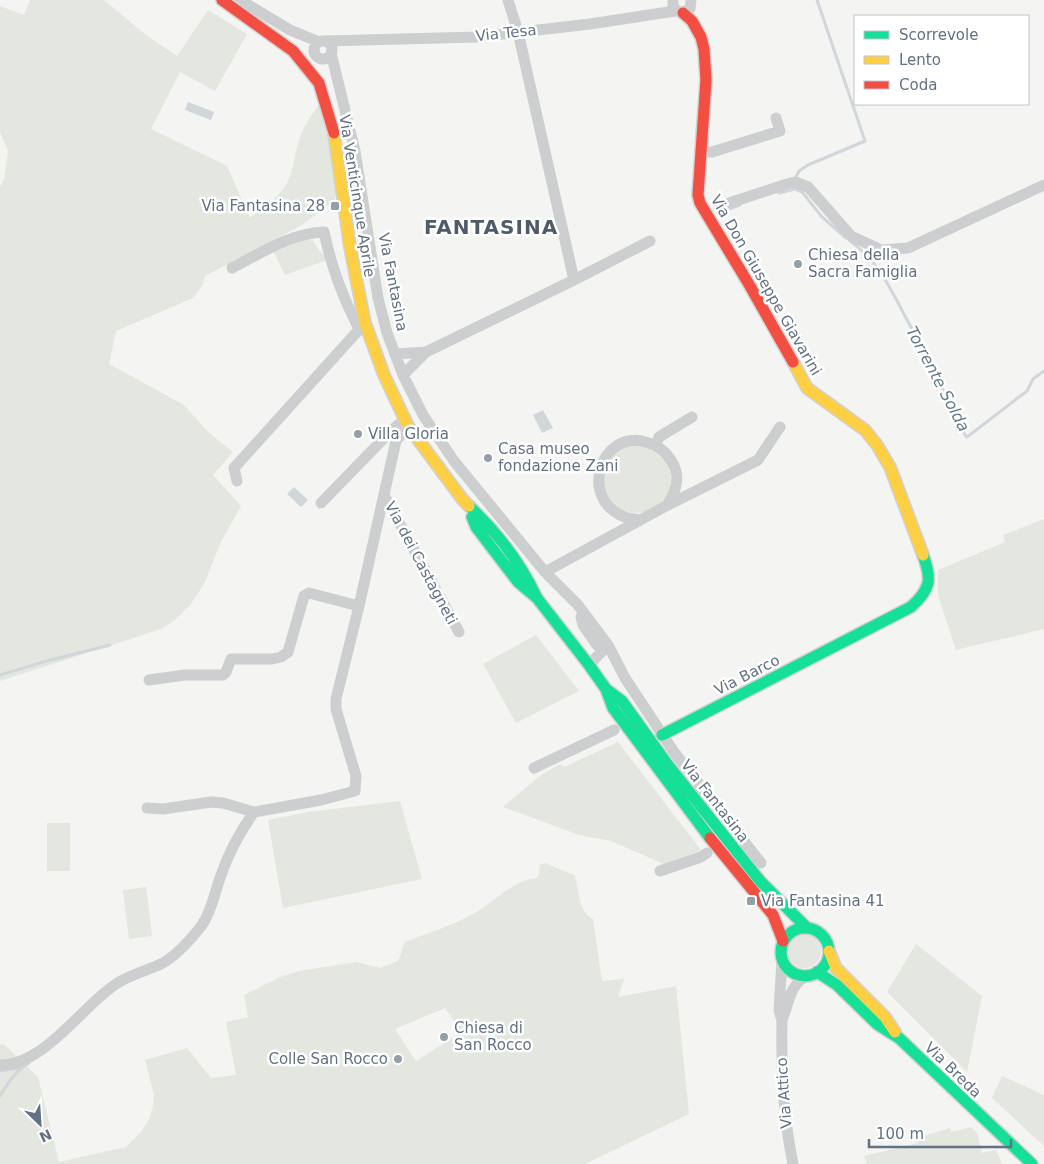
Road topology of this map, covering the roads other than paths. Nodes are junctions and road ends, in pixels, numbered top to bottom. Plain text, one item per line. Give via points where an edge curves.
1 (222, 0) edge
2 (240, 0) edge
3 (508, 0) edge
4 (684, 4) edge
5 (518, 32) junction
6 (324, 50) junction
7 (776, 118) dead end
8 (702, 152) junction
9 (1044, 185) edge
10 (720, 206) dead end
11 (650, 241) dead end
12 (232, 268) dead end
13 (574, 280) junction
14 (362, 326) junction
15 (426, 352) junction
16 (394, 354) junction
17 (403, 376) junction
18 (692, 417) dead end
19 (407, 422) junction
20 (780, 428) dead end
21 (656, 444) junction
22 (237, 481) dead end
23 (384, 494) junction
24 (320, 504) dead end
25 (666, 506) junction
26 (640, 520) junction
27 (544, 572) junction
28 (930, 583) joint
29 (578, 605) junction
30 (359, 606) junction
31 (459, 632) dead end
32 (589, 634) junction
33 (608, 645) junction
34 (578, 650) junction
35 (589, 665) junction
36 (149, 680) dead end
37 (606, 689) junction
38 (614, 730) dead end
39 (662, 735) junction
40 (534, 768) dead end
41 (147, 808) dead end
42 (254, 812) junction
43 (707, 853) dead end
44 (761, 863) dead end
45 (660, 872) dead end
46 (806, 927) junction
47 (783, 941) junction
48 (829, 951) junction
49 (782, 961) junction
50 (812, 974) junction
51 (782, 1021) junction
52 (898, 1038) junction
53 (0, 1065) edge
54 (794, 1164) edge
55 (1032, 1164) edge

1 - 14 street, Via Venticinque Aprile via 292,51 319,83 333,128
2 - 6 street
3 - 5 street
4 - 5 street, Via Tesa via 604,22
4 - 8 street, Via Don Giuseppe Giavarini via 704,49 706,80
5 - 6 street, Via Tesa via 357,41
5 - 13 street
6 - 16 street, Via Fantasina via 340,85 355,151 378,298
7 - 8 street via 780,131 712,152
8 - 28 street, Via Don Giuseppe Giavarini via 700,203 807,388 865,430 890,467
9 - 10 street via 908,248 881,250 851,236 808,187 795,182
11 - 13 street
12 - 14 street via 295,237 324,232 341,292
13 - 15 street
14 - 19 street, Via Fantasina
14 - 22 street via 234,468
15 - 16 street
15 - 17 street
16 - 17 street, Via Fantasina
17 - 27 street, Via Fantasina via 422,415 454,461
18 - 21 street via 659,437
19 - 23 street, Via dei Castagneti via 396,441
19 - 24 street via 391,431
19 - 34 street, Via Fantasina via 463,500 476,527 518,582 537,598
20 - 25 street via 758,460
21 - 25 street via 671,460 677,480 674,494
21 - 26 street via 642,440 614,448 604,458 599,472 598,486 603,500 625,518
23 - 30 street, Via dei Castagneti
23 - 31 street, Via dei Castagneti
25 - 26 street
26 - 27 street
27 - 29 street, Via Fantasina
28 - 39 street, Via Barco via 926,594 911,607
29 - 32 street, Via Fantasina
29 - 33 street, Via Fantasina
30 - 36 street via 309,593 304,596 288,652 281,657 231,659 223,675 185,675
30 - 42 street, Via dei Castagneti via 336,699 336,709 356,776 354,791
32 - 33 street via 597,645
32 - 34 street
33 - 35 street
33 - 39 street
34 - 35 street, Via Fantasina
35 - 37 street, Via Fantasina
37 - 46 street, Via Fantasina via 622,701 761,882
37 - 47 street, Via Fantasina via 613,708 773,915
38 - 40 street
39 - 44 street
41 - 42 street, Via dei Castagneti via 163,810 211,802
42 - 53 street via 232,847 202,924 166,961 114,985 37,1052 9,1065
43 - 45 street
46 - 47 street via 788,934
46 - 48 street, Via Breda via 817,930 826,940
47 - 49 street via 780,949
48 - 50 street via 825,965
48 - 52 street, Via Breda via 836,968 885,1016
49 - 50 street, Via Breda via 795,974
49 - 51 street, Via Attico via 779,1010
50 - 51 street, Via Attico via 797,982 790,992
50 - 52 street, Via Breda via 837,985 877,1024
51 - 54 street, Via Attico via 782,1097
52 - 55 street, Via Breda

